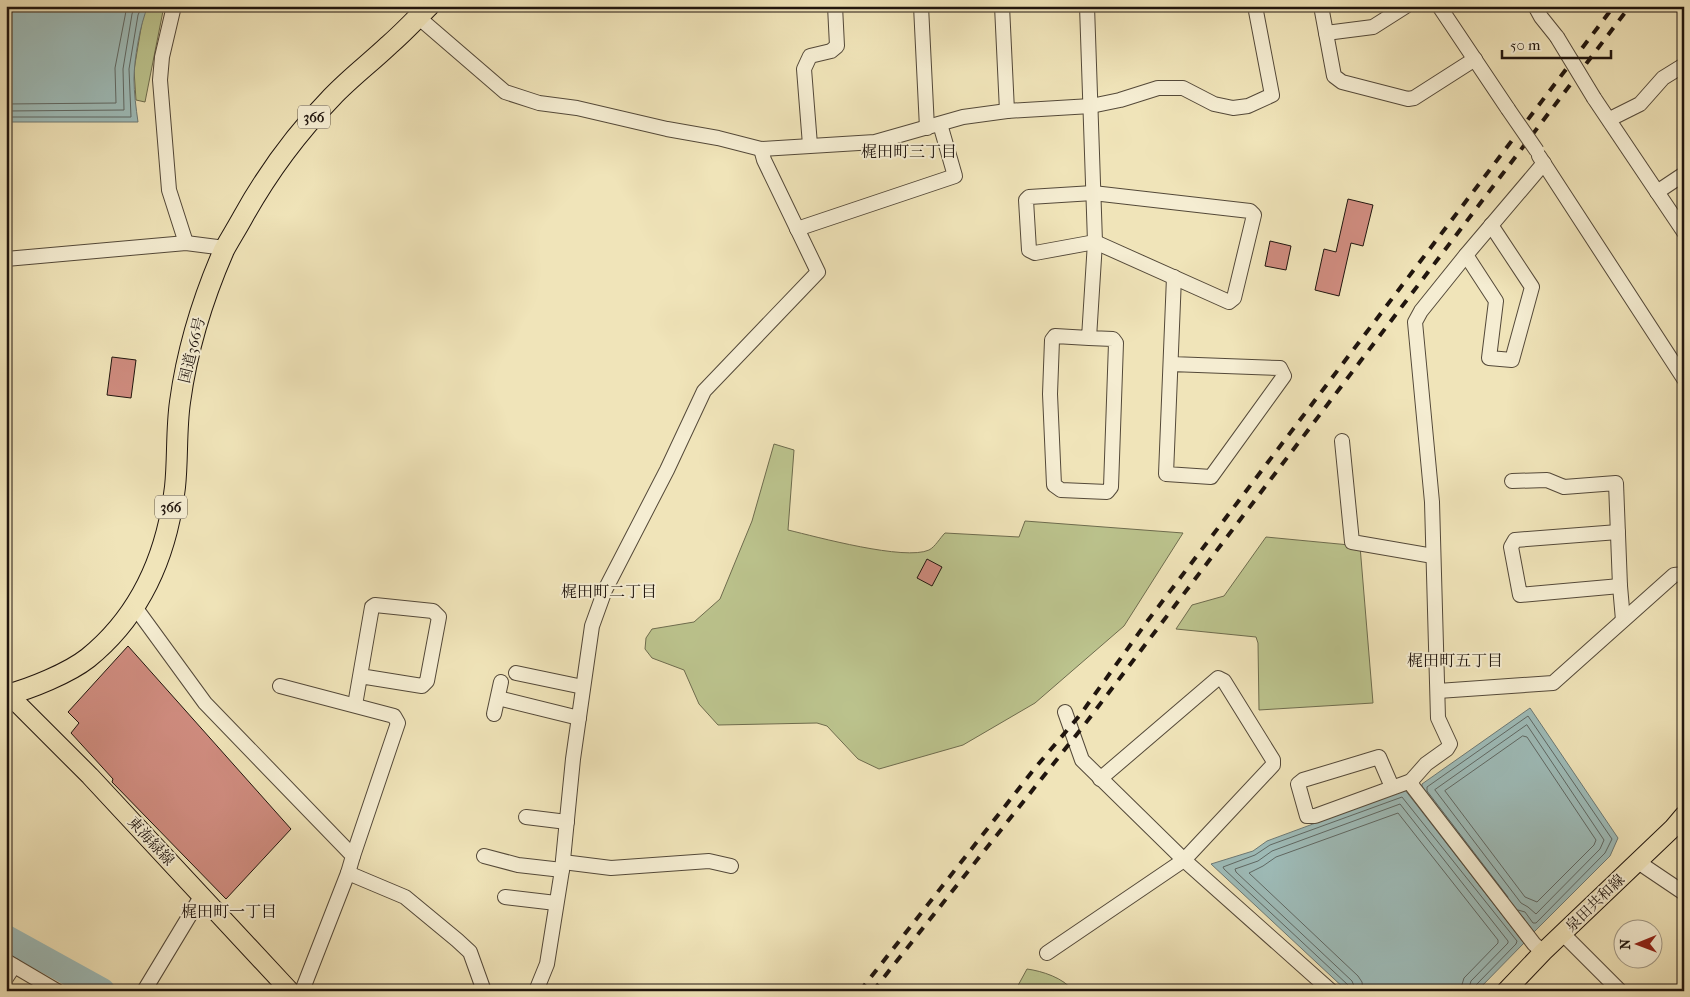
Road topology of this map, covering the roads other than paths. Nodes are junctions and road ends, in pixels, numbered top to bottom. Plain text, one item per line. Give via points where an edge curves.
1 (174, 6) edge
2 (835, 6) edge
3 (921, 6) edge
4 (1002, 6) edge
5 (1087, 6) edge
6 (1255, 6) edge
7 (1321, 6) edge
8 (1406, 6) edge
9 (1439, 6) edge
10 (1536, 6) edge
11 (423, 12) edge
12 (1326, 33) junction
13 (1475, 59) junction
14 (1684, 65) edge
15 (1091, 106) junction
16 (1007, 111) junction
17 (1610, 119) junction
18 (934, 126) junction
19 (810, 145) junction
20 (761, 149) junction
21 (1544, 164) junction
22 (1684, 174) edge
23 (1657, 192) junction
24 (1093, 193) junction
25 (1491, 225) junction
26 (797, 229) junction
27 (1684, 232) edge
28 (1095, 242) junction
29 (186, 243) junction
30 (225, 248) junction
31 (1466, 255) junction
32 (6, 259) edge
33 (1174, 277) junction
34 (1089, 338) junction
35 (1171, 364) junction
36 (1684, 379) edge
37 (1342, 441) dead end
38 (1512, 481) dead end
39 (1618, 532) junction
40 (1433, 556) junction
41 (1684, 574) edge
42 (1620, 586) junction
43 (135, 607) junction
44 (1624, 620) junction
45 (516, 673) dead end
46 (360, 676) junction
47 (501, 682) dead end
48 (280, 686) dead end
49 (584, 687) junction
50 (1438, 690) junction
51 (7, 694) edge
52 (498, 698) junction
53 (355, 706) junction
54 (1065, 712) dead end
55 (494, 714) dead end
56 (579, 718) junction
57 (1100, 779) junction
58 (1411, 781) junction
59 (1392, 787) junction
60 (1684, 815) edge
61 (526, 817) dead end
62 (567, 822) junction
63 (352, 856) junction
64 (484, 856) dead end
65 (1184, 860) junction
66 (1638, 862) junction
67 (562, 866) junction
68 (731, 866) dead end
69 (348, 873) junction
70 (1684, 893) edge
71 (202, 895) junction
72 (505, 897) dead end
73 (556, 903) junction
74 (1563, 934) junction
75 (1543, 952) junction
76 (1047, 953) dead end
77 (9, 968) edge
78 (57, 991) edge
79 (144, 991) edge
80 (290, 991) edge
81 (302, 991) edge
82 (484, 991) edge
83 (536, 991) edge
84 (1331, 991) edge
85 (1506, 991) edge
86 (1620, 991) edge

1 - 29 street via 160,80 169,190
2 - 19 street via 837,46 831,51 810,56 804,69
3 - 18 street
4 - 16 street
5 - 15 street
6 - 15 street via 1272,95 1248,106 1233,108 1214,104 1183,88 1158,88
7 - 12 street
8 - 12 street via 1373,27
9 - 13 street
10 - 17 street, bridge
11 - 20 street via 504,92 539,103 577,108
11 - 30 highway, 国道366号 / 366 via 333,96 285,150
12 - 13 street via 1334,76 1342,82 1408,99
13 - 21 street, bridge
14 - 17 street via 1663,78 1640,104
15 - 16 street
15 - 24 street
16 - 18 street via 963,117
17 - 23 street
18 - 19 street via 875,142
18 - 26 street via 955,176
19 - 20 street
20 - 26 street
21 - 25 street
21 - 36 street
22 - 23 street
23 - 27 street
24 - 28 street
24 - 28 street via 1029,197 1026,200 1029,250 1035,254
24 - 33 street via 1250,210 1254,215 1234,298 1229,302
25 - 31 street
25 - 31 street via 1532,287 1512,360 1489,358 1496,301
26 - 49 street via 818,272 704,391 605,590 592,626
28 - 33 street
28 - 34 street
29 - 30 street
29 - 32 street
30 - 43 highway, 国道366号 / 366 via 199,319 182,392 175,487 167,532 155,570
31 - 40 street via 1415,322 1432,502
33 - 35 street
34 - 34 street via 1113,339 1116,343 1110,487 1106,492 1060,490 1054,486 1050,394 1052,340 1055,336
35 - 35 street via 1166,474 1211,477 1284,376 1280,368
37 - 40 street via 1352,542
38 - 39 street via 1547,480 1564,488 1616,483
39 - 42 street
39 - 42 street via 1514,540 1511,547 1520,595
40 - 50 street
41 - 44 street via 1674,575
42 - 44 street
43 - 51 highway, 国道366号 / 366 via 87,658 56,676
43 - 63 street via 204,703
44 - 50 street via 1553,683
45 - 49 street
46 - 46 street via 372,607 434,611 439,616 428,681 422,686
46 - 53 street
47 - 52 street
48 - 53 street
49 - 56 street
50 - 58 street via 1438,718 1450,744
51 - 71 main road, 東海緑線
52 - 55 street
52 - 56 street
53 - 63 street via 394,716 398,723
54 - 57 street via 1082,760
56 - 62 street
57 - 65 street
57 - 65 street via 1218,678 1224,681 1271,756 1272,765
58 - 59 street
58 - 75 street
59 - 59 street via 1315,816 1307,816 1298,784 1379,757
60 - 66 main road, 泉田共和線
61 - 62 street
62 - 67 street
63 - 69 street
64 - 67 street via 518,865
65 - 76 street
65 - 84 street
66 - 70 street
66 - 74 main road, 泉田共和線
67 - 68 street via 611,868 710,861
67 - 73 street
69 - 81 street
69 - 82 street via 404,897 457,940 470,952
71 - 79 street
71 - 80 main road, 東海緑線
72 - 73 street
73 - 83 street via 547,964
74 - 75 main road, 泉田共和線
74 - 86 street
75 - 85 main road, 泉田共和線
77 - 78 street

